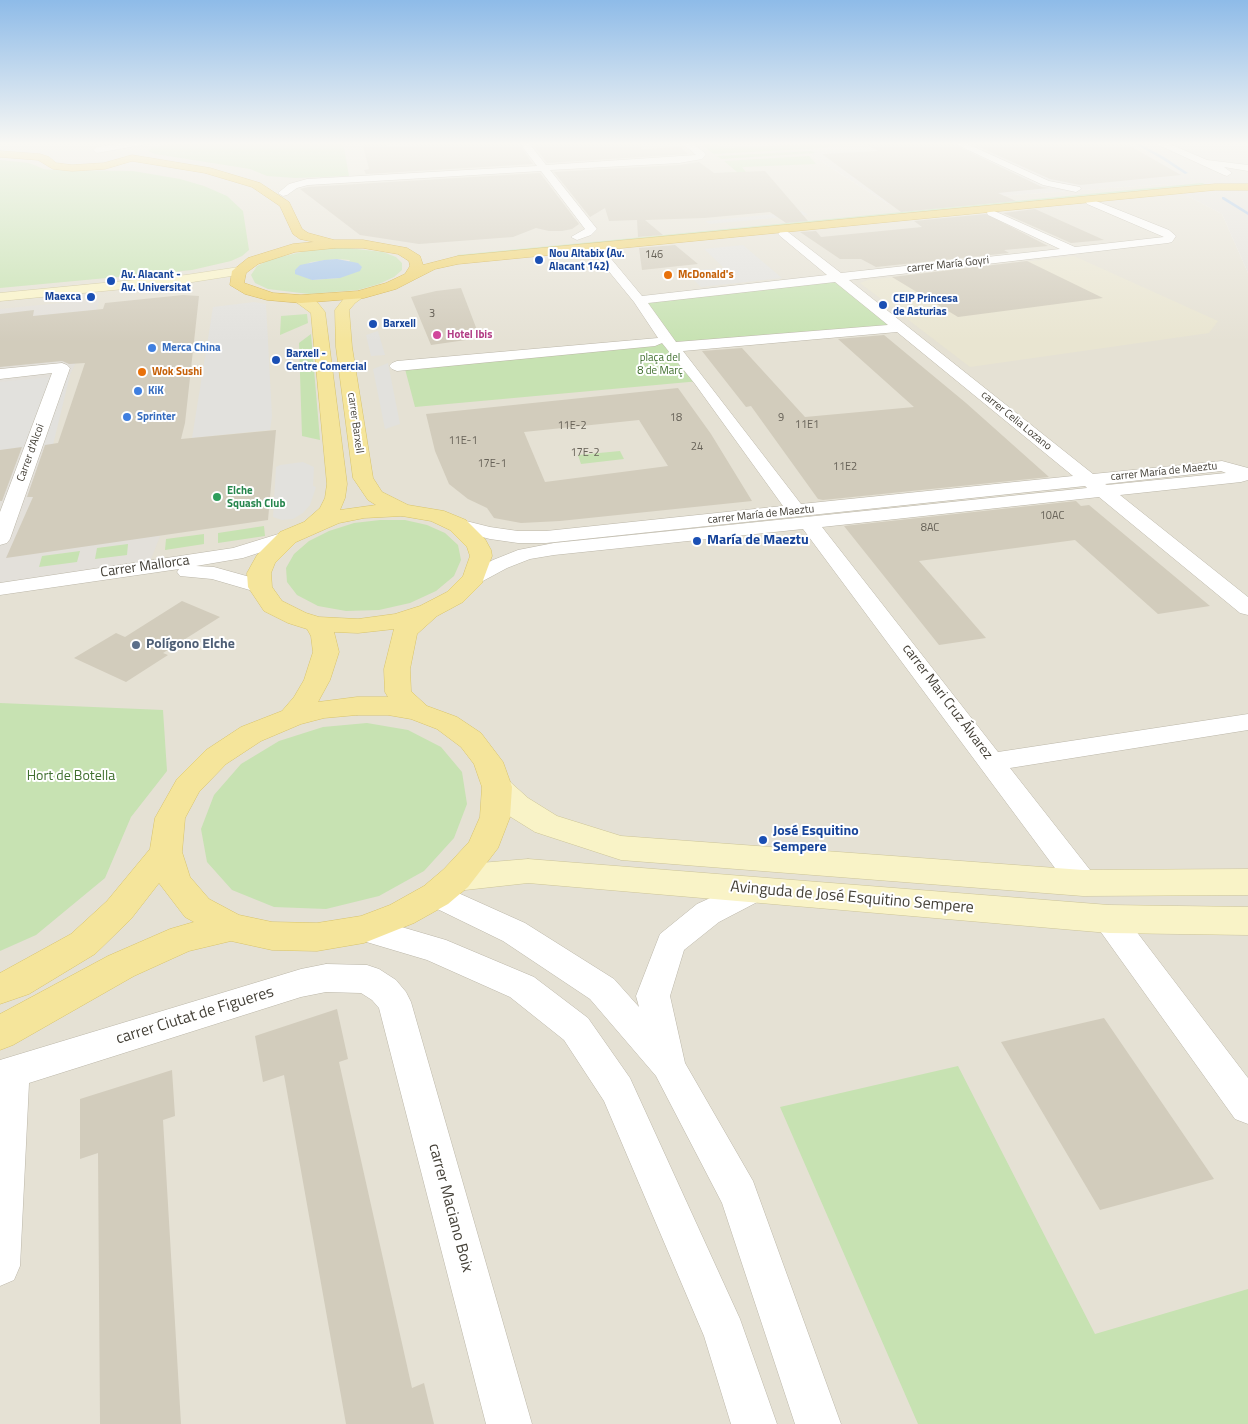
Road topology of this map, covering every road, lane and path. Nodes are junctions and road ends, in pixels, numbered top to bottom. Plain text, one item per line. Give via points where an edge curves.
1 (287, 208) edge
2 (575, 208) edge
3 (948, 208) edge
4 (969, 208) edge
5 (1108, 208) edge
6 (992, 213) dead end
7 (784, 234) dead end
8 (279, 236) dead end
9 (577, 237) dead end
10 (335, 244) junction
11 (402, 251) junction
12 (1074, 251) junction
13 (599, 252) dead end
14 (272, 253) junction
15 (410, 276) junction
16 (238, 278) junction
17 (837, 278) junction
18 (360, 295) junction
19 (0, 297) edge
20 (301, 299) junction
21 (639, 300) junction
22 (0, 304) edge
23 (898, 328) junction
24 (655, 342) dead end
25 (674, 348) junction
26 (397, 366) dead end
27 (0, 374) edge
28 (1096, 486) junction
29 (402, 510) junction
30 (802, 517) junction
31 (314, 524) junction
32 (458, 525) junction
33 (288, 537) junction
34 (0, 539) edge
35 (474, 578) junction
36 (260, 587) junction
37 (0, 589) edge
38 (1248, 608) edge
39 (429, 611) junction
40 (317, 624) junction
41 (417, 712) junction
42 (292, 717) junction
43 (1248, 722) edge
44 (992, 762) junction
45 (497, 788) junction
46 (166, 852) junction
47 (1248, 882) edge
48 (1083, 883) junction
49 (446, 887) junction
50 (754, 890) junction
51 (1109, 919) junction
52 (1248, 921) edge
53 (230, 927) junction
54 (364, 928) junction
55 (0, 990) edge
56 (387, 994) joint
57 (0, 1033) edge
58 (668, 1065) junction
59 (6, 1075) edge
60 (1248, 1108) edge
61 (0, 1266) edge
62 (510, 1424) edge
63 (754, 1424) edge
64 (818, 1424) edge

1 - 10 highway via 297,231
2 - 9 street via 591,229
3 - 11 highway via 436,255
4 - 15 highway via 458,260 432,266
5 - 12 street, carrer María Goyri via 1170,236 1168,240
6 - 12 street
7 - 17 street, carrer Celia Lozano
8 - 14 highway via 282,247
10 - 11 highway via 363,244
10 - 14 highway
11 - 15 highway via 415,259 417,266
12 - 17 street, carrer María Goyri
13 - 21 street, carrer Mari Cruz Álvarez
14 - 16 highway via 253,260
15 - 18 highway via 391,286
16 - 19 street via 186,279
16 - 20 highway via 250,291
16 - 22 street
17 - 21 street, carrer María Goyri
17 - 23 street, carrer Celia Lozano
18 - 20 highway
18 - 29 main road, carrer Barxell via 350,300 342,310 344,347 363,478 375,496
20 - 31 main road, carrer Barxell via 318,312 337,484 329,510
21 - 25 street, carrer Mari Cruz Álvarez
23 - 25 street
23 - 28 street, carrer Celia Lozano
24 - 26 street
25 - 30 street, carrer Mari Cruz Álvarez
27 - 34 street, Carrer d'Alcoi via 62,368
28 - 28 street, carrer María de Maeztu via 1241,477 1242,472 1222,466
28 - 30 street, carrer María de Maeztu
28 - 38 street, carrer Celia Lozano
29 - 31 main road via 364,512
29 - 32 main road via 436,516
30 - 32 street, carrer María de Maeztu via 518,538
30 - 35 street, carrer María de Maeztu via 525,554
30 - 44 street, carrer Mari Cruz Álvarez
31 - 33 main road
32 - 35 main road via 480,550
33 - 36 main road via 265,560 259,573
33 - 37 street, Carrer Mallorca via 236,554
35 - 39 main road via 455,597
36 - 37 street, Carrer Mallorca via 214,573 178,572
36 - 40 main road via 273,606
39 - 40 main road via 398,621 358,626
39 - 41 main road via 405,631 397,669 398,692
40 - 42 main road via 324,636 326,652 317,680
41 - 42 main road via 388,706 357,706 324,709
41 - 45 main road via 447,723 471,740 488,762
42 - 46 main road via 251,734 216,757 188,786 170,818
43 - 44 street
44 - 48 street, carrer Mari Cruz Álvarez
45 - 48 street via 517,806 546,824 621,848
45 - 49 main road via 495,817 482,848
46 - 53 main road via 175,882 197,908
46 - 55 main road via 119,910 83,944
47 - 48 street
49 - 50 street, Avinguda de José Esquitino Sempere via 528,871
49 - 54 main road via 402,914
49 - 58 street via 602,989
50 - 51 street, Avinguda de José Esquitino Sempere
50 - 58 street via 708,913 671,943 653,996
51 - 52 street, Avinguda de José Esquitino Sempere
51 - 60 street
53 - 54 main road via 272,936 317,937
53 - 57 main road via 182,939 121,966
54 - 63 street via 435,949 522,987 576,1029 617,1090 725,1334
56 - 59 street, carrer Ciutat de Figueres via 368,979 326,978 302,983
56 - 62 street, carrer Maciano Boix via 394,1002
58 - 64 street via 739,1195
59 - 61 street

